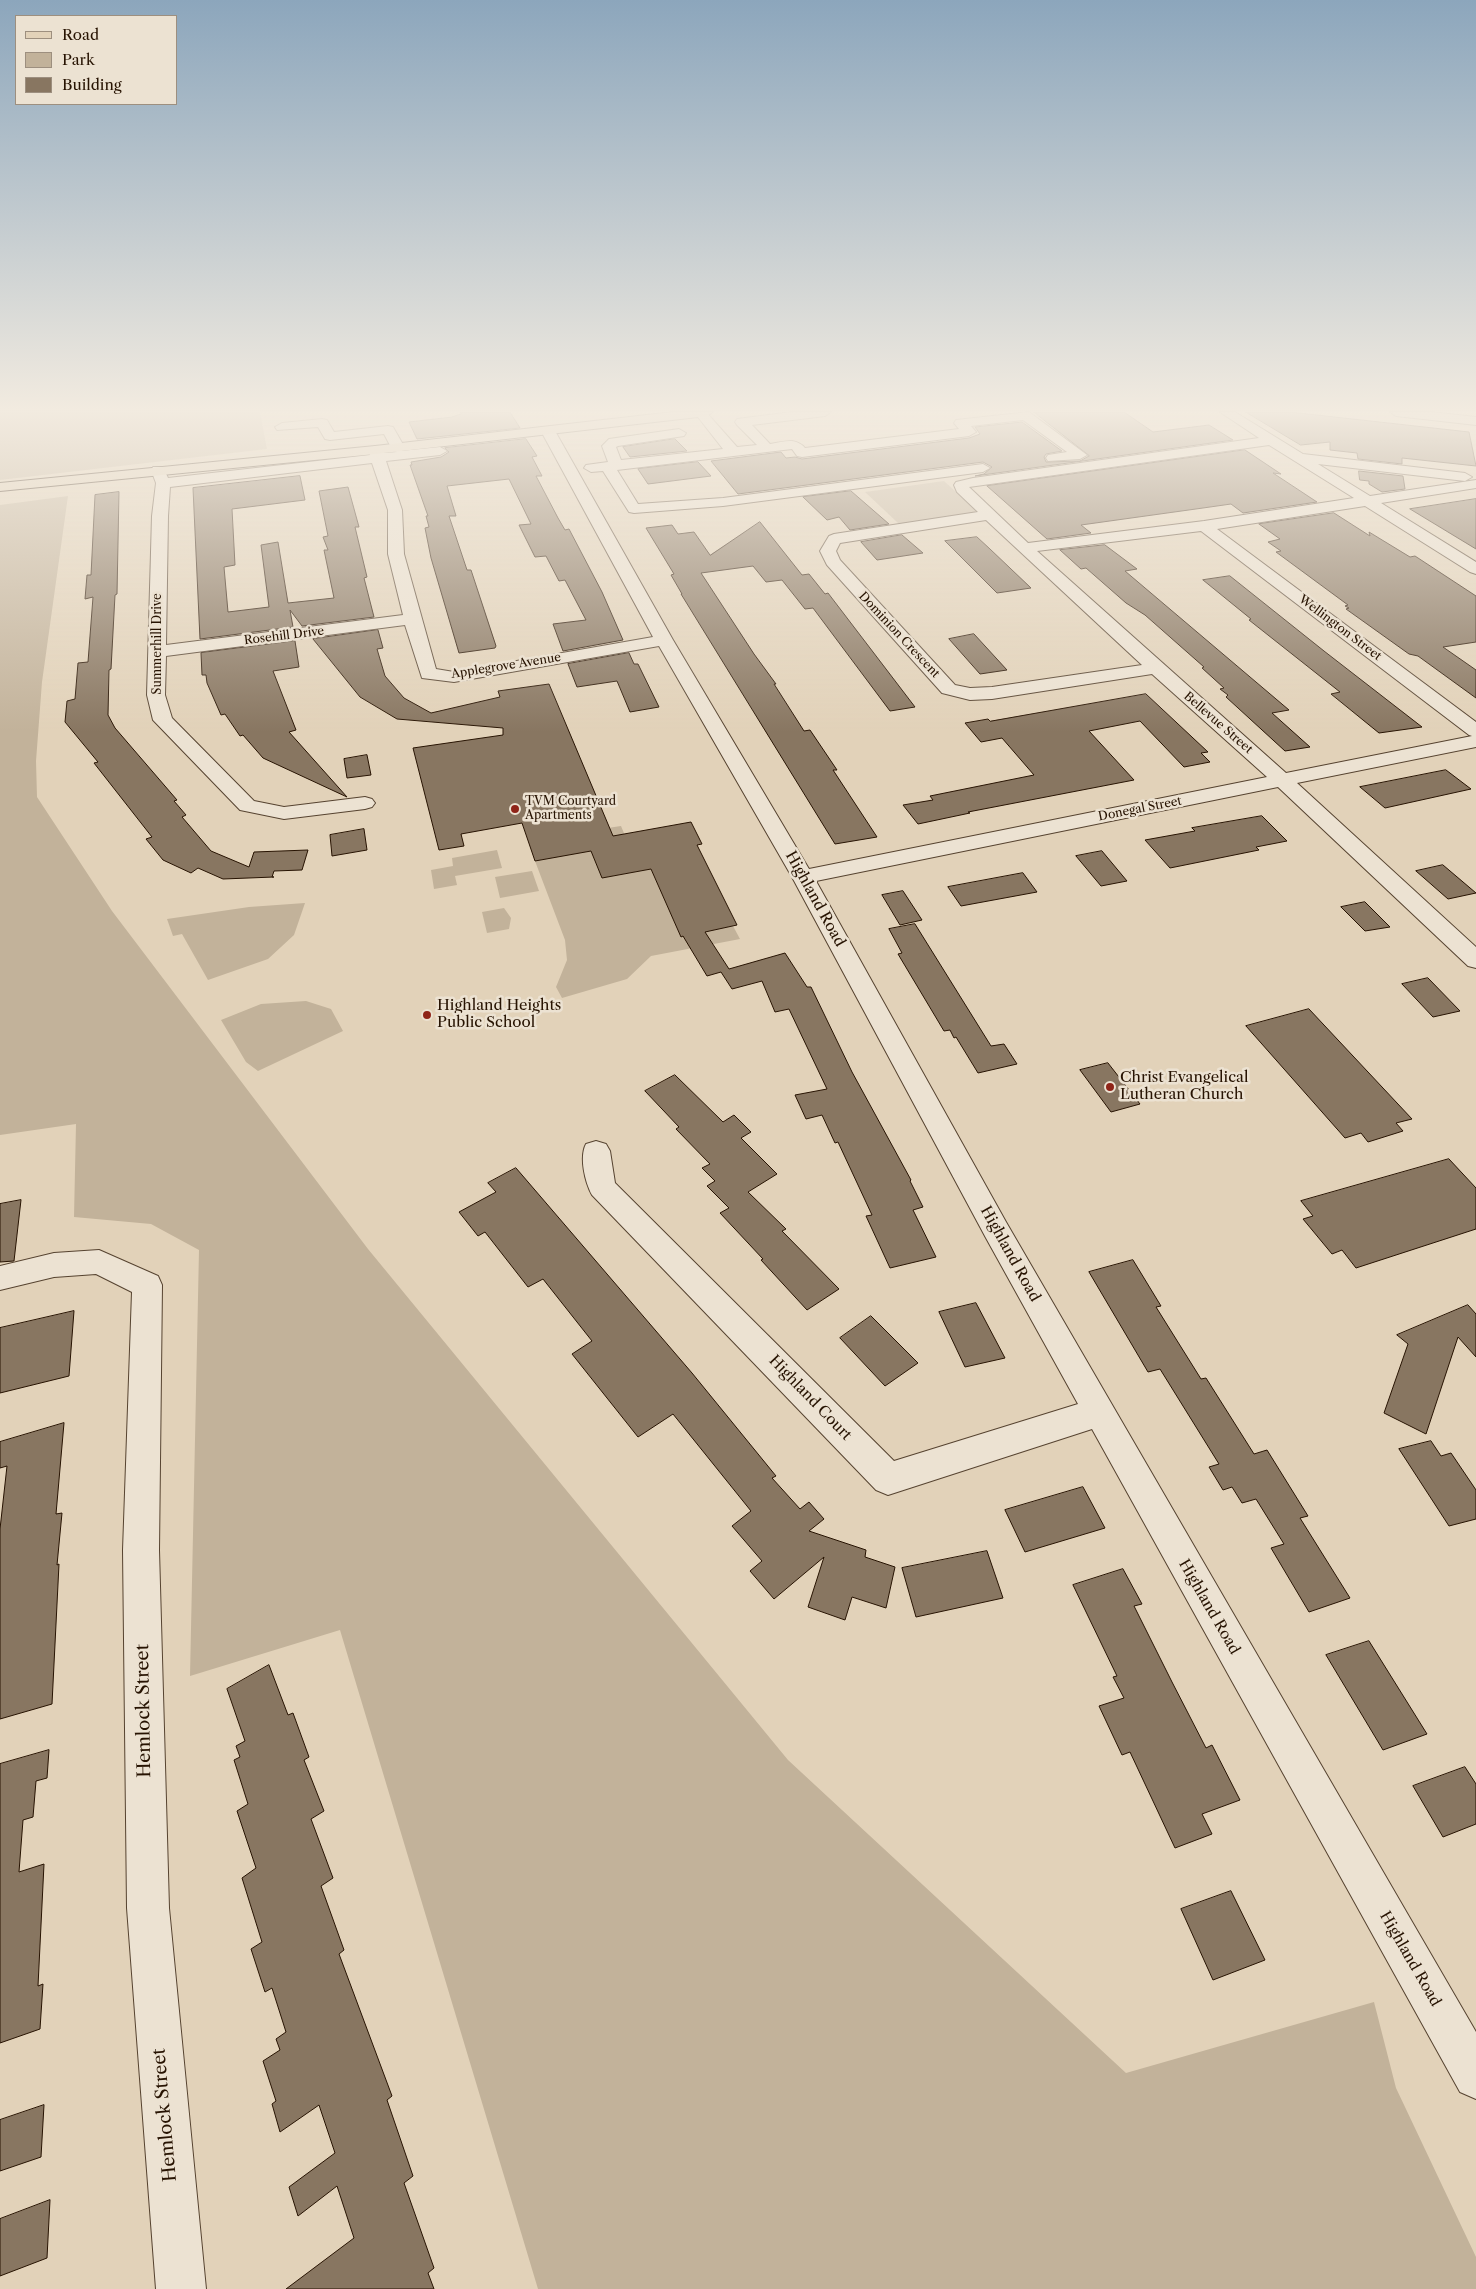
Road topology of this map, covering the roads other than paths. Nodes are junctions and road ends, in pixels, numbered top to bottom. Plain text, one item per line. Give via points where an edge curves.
1 (160, 519) edge
2 (395, 519) edge
3 (597, 519) edge
4 (965, 519) edge
5 (994, 519) edge
6 (1251, 519) edge
7 (1396, 519) edge
8 (1204, 526) junction
9 (1025, 548) junction
10 (1476, 569) edge
11 (412, 619) junction
12 (664, 640) junction
13 (156, 652) junction
14 (1155, 668) junction
15 (1476, 731) edge
16 (1476, 741) edge
17 (1283, 781) junction
18 (365, 802) dead end
19 (803, 877) junction
20 (1476, 960) edge
21 (596, 1150) dead end
22 (0, 1278) edge
23 (1099, 1412) junction
24 (1476, 2076) edge
25 (180, 2289) edge

1 - 13 street, Summerhill Drive
2 - 11 street, Applegrove Avenue via 396,554
3 - 12 street, Highland Road
4 - 14 street, Dominion Crescent via 834,539 828,551 832,562 949,689 970,694 992,693
5 - 9 street, Bellevue Street
6 - 8 street
7 - 10 street
8 - 9 street
8 - 15 street, Wellington Street
9 - 14 street, Bellevue Street
11 - 12 street, Applegrove Avenue via 428,674 454,677
11 - 13 street, Rosehill Drive
12 - 19 street, Highland Road
13 - 18 street, Summerhill Drive via 156,695 163,720 247,806 284,813
14 - 17 street, Bellevue Street
16 - 17 street, Donegal Street
17 - 19 street, Donegal Street
17 - 20 street, Bellevue Street
19 - 23 street, Highland Road
21 - 23 street, Highland Court via 602,1187 888,1478
22 - 25 street, Hemlock Street via 54,1265 98,1262 146,1285 141,1550 148,1908
23 - 24 street, Highland Road

